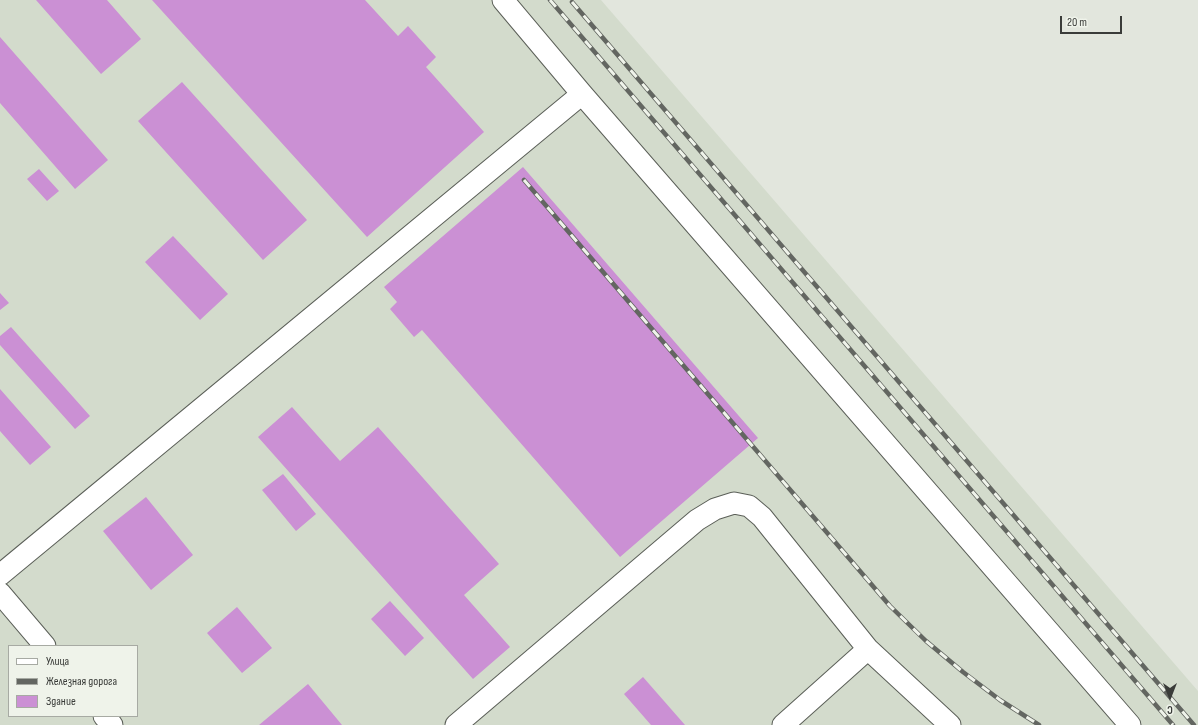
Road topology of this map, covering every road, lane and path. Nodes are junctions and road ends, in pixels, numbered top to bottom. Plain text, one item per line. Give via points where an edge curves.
1 (503, 0) edge
2 (582, 94) junction
3 (0, 575) edge
4 (0, 593) edge
5 (44, 645) edge
6 (868, 649) junction
7 (105, 717) edge
8 (1119, 721) edge
9 (112, 725) edge
10 (456, 725) edge
11 (783, 725) edge
12 (950, 725) edge

1 - 2 lane
2 - 3 lane
2 - 8 lane
4 - 5 lane
6 - 10 lane via 762,517 748,506 734,503 715,509 698,520
6 - 11 lane
6 - 12 lane
7 - 9 lane

